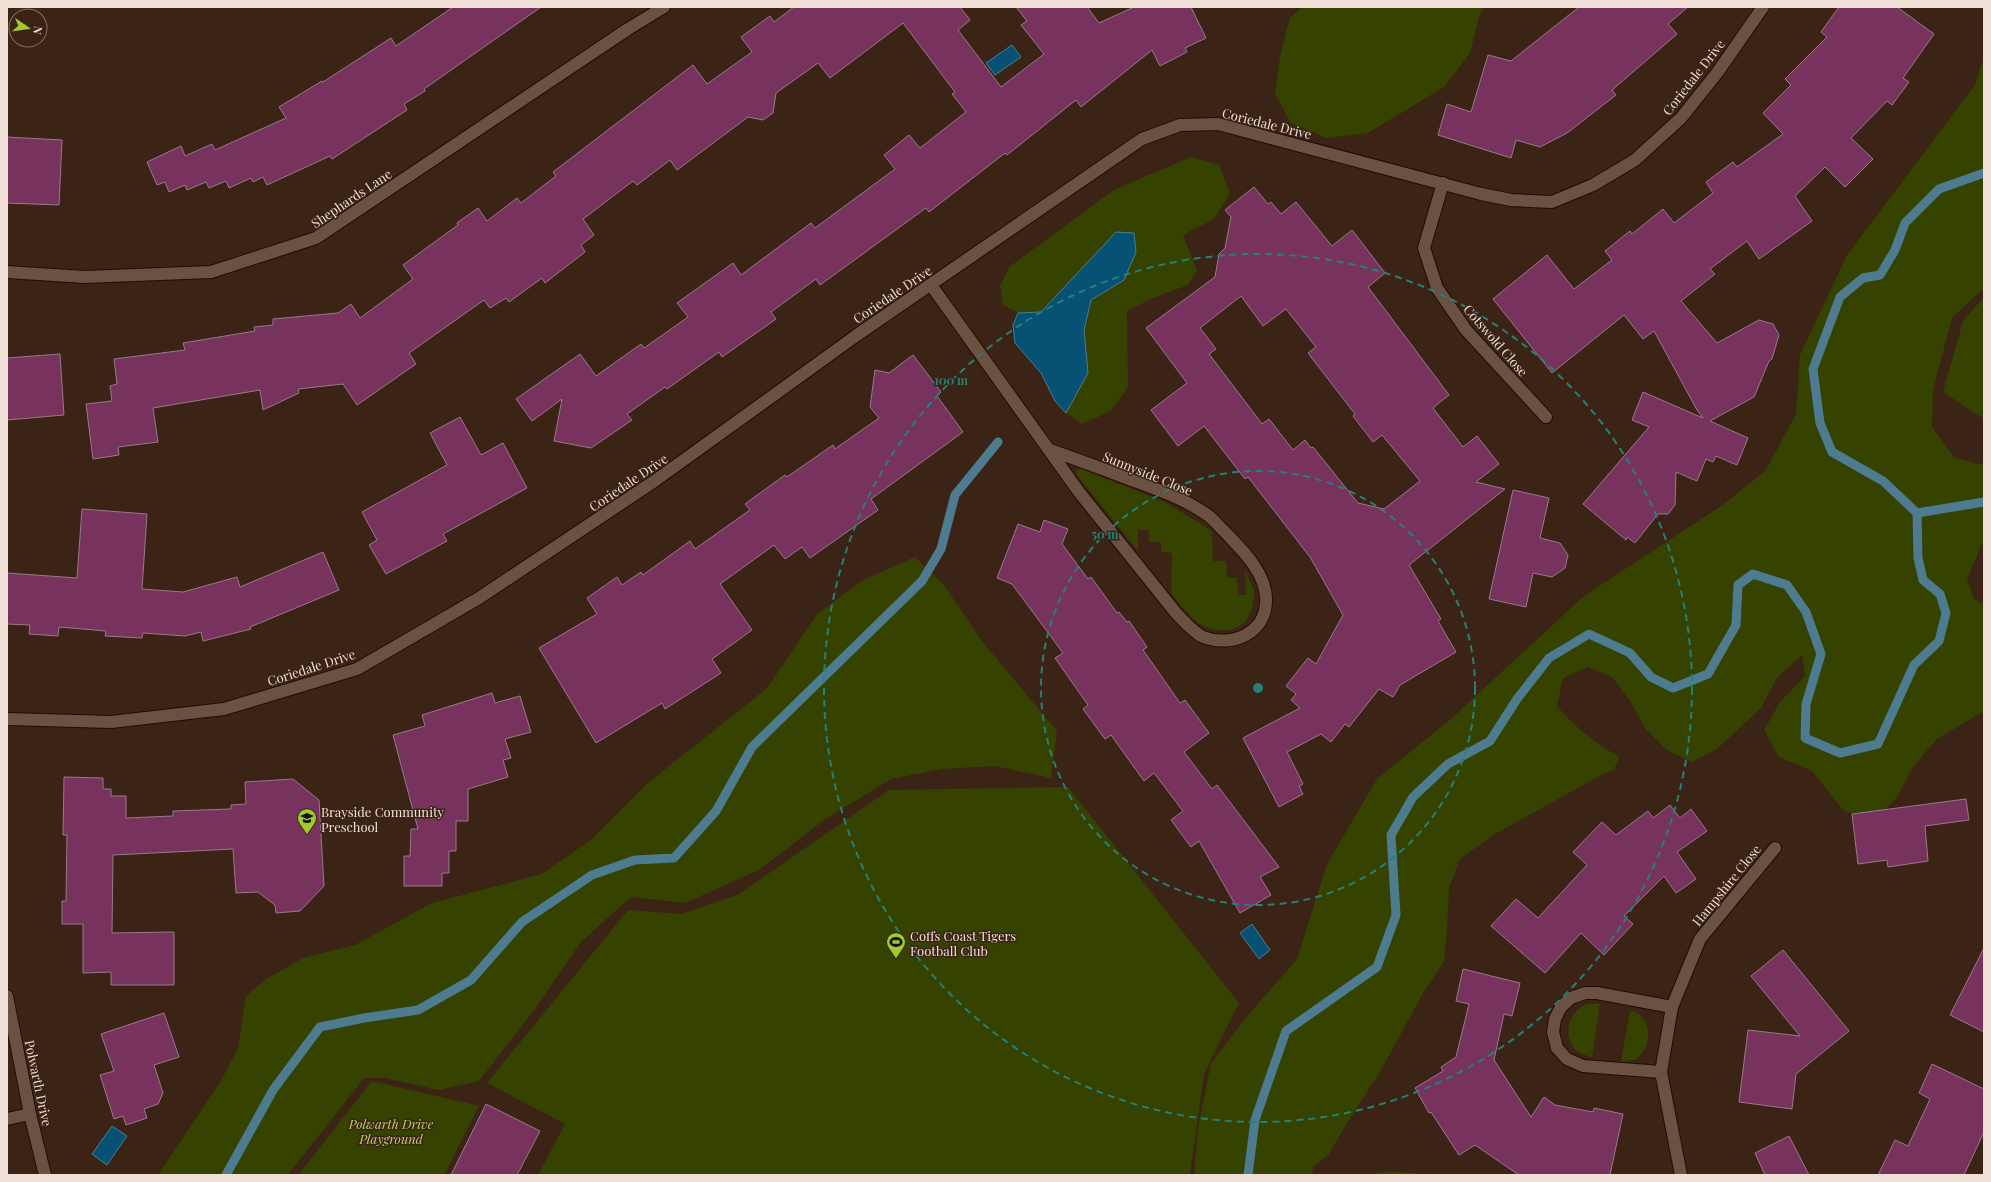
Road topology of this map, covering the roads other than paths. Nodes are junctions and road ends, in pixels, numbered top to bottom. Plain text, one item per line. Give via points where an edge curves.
1 (664, 7) edge
2 (1763, 7) edge
3 (1443, 183) junction
4 (7, 272) edge
5 (931, 285) junction
6 (1546, 417) dead end
7 (1050, 450) junction
8 (7, 719) edge
9 (1775, 848) dead end
10 (7, 996) edge
11 (1672, 1007) junction
12 (1661, 1072) junction
13 (30, 1114) junction
14 (7, 1119) edge
15 (45, 1175) edge
16 (1681, 1175) edge

1 - 4 street, Shephards Lane via 316,238 211,272 85,278
2 - 3 street, Coriedale Drive via 1717,73 1681,118 1635,160 1593,186 1552,202 1511,200
3 - 5 street, Coriedale Drive via 1218,124 1180,125 1142,139
3 - 6 street, Cotswold Close via 1424,248 1437,288 1466,330
5 - 7 street, Sunnyside Close
5 - 8 street, Coriedale Drive via 857,335 656,480 479,598 357,669 224,709 111,722
7 - 7 street, Sunnyside Close via 1146,578 1188,626 1202,636 1218,641 1231,641 1245,636 1257,626 1264,613 1266,599 1262,577 1244,552 1208,515 1156,489
9 - 11 street, Hampshire Close via 1700,939
10 - 13 street, Polwarth Drive
11 - 12 street, Hampshire Close
11 - 12 street via 1585,993 1571,998 1561,1007 1554,1019 1552,1032 1557,1048 1567,1059 1582,1066
12 - 16 street, Hampshire Close
13 - 14 street
13 - 15 street, Polwarth Drive

